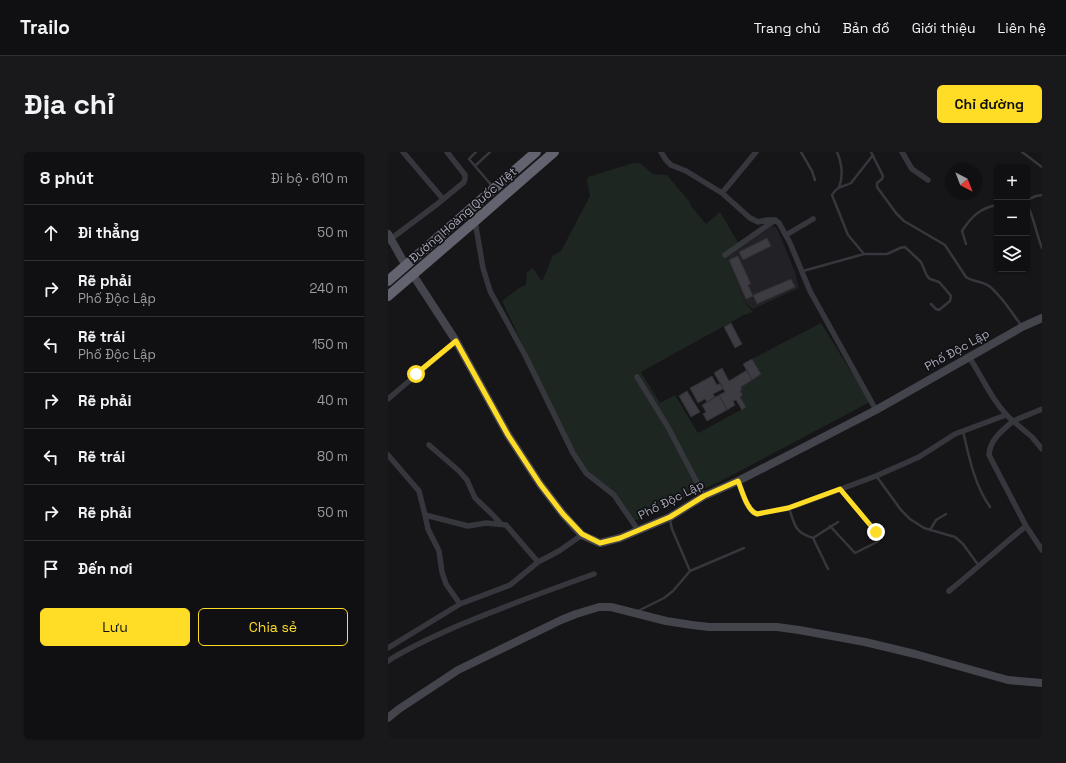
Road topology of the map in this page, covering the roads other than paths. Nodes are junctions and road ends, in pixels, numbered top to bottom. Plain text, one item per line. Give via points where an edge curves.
1 (403, 152) edge
2 (448, 152) edge
3 (476, 152) edge
4 (490, 152) edge
5 (536, 152) edge
6 (554, 152) edge
7 (661, 152) edge
8 (756, 152) edge
9 (801, 152) edge
10 (837, 152) edge
11 (902, 152) edge
12 (1022, 152) edge
13 (872, 154) edge
14 (475, 166) junction
15 (1042, 166) edge
16 (815, 180) dead end
17 (928, 180) dead end
18 (839, 187) junction
19 (495, 189) junction
20 (722, 193) junction
21 (1042, 195) edge
22 (443, 199) junction
23 (1030, 199) edge
24 (994, 206) edge
25 (1030, 212) edge
26 (813, 219) dead end
27 (775, 220) junction
28 (475, 221) junction
29 (786, 235) junction
30 (389, 238) edge
31 (966, 244) dead end
32 (1042, 248) edge
33 (864, 254) junction
34 (725, 255) dead end
35 (406, 266) junction
36 (802, 271) junction
37 (413, 275) junction
38 (388, 281) edge
39 (388, 296) edge
40 (931, 304) dead end
41 (1042, 318) edge
42 (1022, 327) junction
43 (456, 341) junction
44 (969, 358) junction
45 (637, 377) dead end
46 (388, 399) edge
47 (1042, 409) edge
48 (876, 410) junction
49 (1005, 413) junction
50 (1013, 421) junction
51 (963, 430) junction
52 (429, 445) dead end
53 (1042, 449) edge
54 (388, 455) edge
55 (876, 476) junction
56 (738, 481) junction
57 (840, 489) junction
58 (704, 496) junction
59 (990, 507) dead end
60 (788, 508) junction
61 (946, 514) dead end
62 (425, 515) junction
63 (670, 517) junction
64 (838, 522) dead end
65 (501, 524) junction
66 (830, 526) junction
67 (1026, 526) junction
68 (638, 530) junction
69 (930, 530) junction
70 (582, 534) junction
71 (813, 538) junction
72 (744, 548) dead end
73 (1042, 550) edge
74 (538, 562) junction
75 (980, 566) junction
76 (828, 569) dead end
77 (690, 571) junction
78 (594, 574) dead end
79 (949, 591) dead end
80 (460, 604) junction
81 (634, 613) junction
82 (388, 648) edge
83 (388, 661) edge
84 (1042, 683) edge
85 (388, 718) edge

1 - 22 street
2 - 22 street via 465,178 464,182
3 - 14 lane via 469,159
4 - 14 lane
5 - 19 highway, Đường Hoàng Quốc Việt
6 - 28 highway, Đường Hoàng Quốc Việt
7 - 20 street via 671,165
8 - 20 street
9 - 16 lane
10 - 18 lane via 842,170
11 - 17 street via 912,169
12 - 15 lane
13 - 18 lane via 851,183
13 - 42 lane via 883,176 877,187 896,213 904,221 945,245 966,277 990,287
14 - 19 lane
18 - 33 lane via 832,194 833,200 848,235
19 - 35 highway, Đường Hoàng Quốc Việt
20 - 27 street via 750,218 758,222
21 - 23 lane
22 - 30 street
24 - 31 lane via 986,207 969,221 962,231
25 - 32 lane
26 - 29 street
27 - 29 street
27 - 34 street
28 - 37 highway, Đường Hoàng Quốc Việt
28 - 68 street via 483,268 490,291 573,453 586,473 614,495
29 - 36 street
30 - 35 street
33 - 36 lane
33 - 40 lane via 887,254 905,247 921,262 927,276 939,282 951,296 950,301 939,310
35 - 38 highway, Đường Hoàng Quốc Việt
36 - 48 street
37 - 39 highway, Đường Hoàng Quốc Việt
37 - 43 street, Phố Độc Lập
41 - 42 street, Phố Độc Lập
42 - 44 street, Phố Độc Lập
43 - 46 street
43 - 70 street, Phố Độc Lập via 508,435 540,484
44 - 48 street, Phố Độc Lập
44 - 49 street
45 - 58 street via 668,427
47 - 50 street
48 - 56 street, Phố Độc Lập
49 - 50 street
49 - 51 street
50 - 53 street
50 - 67 street via 990,444 989,455
51 - 55 street via 920,458
51 - 59 lane via 976,482
52 - 65 street via 463,475 475,498
54 - 62 street via 419,491
55 - 57 street
55 - 69 lane via 910,519
56 - 58 street, Phố Độc Lập
56 - 60 street via 754,513
57 - 60 street
57 - 66 lane via 876,532 879,540 855,553
58 - 63 street, Phố Độc Lập
60 - 71 lane via 796,529 802,535
61 - 69 lane via 936,520
62 - 65 street via 468,526
62 - 80 street via 428,529 439,551 446,584
63 - 68 street, Phố Độc Lập
63 - 77 lane via 672,529
64 - 66 lane
65 - 74 street via 508,527
66 - 71 lane
67 - 73 street
67 - 75 street
68 - 70 street, Phố Độc Lập via 600,543
69 - 75 lane via 955,537
70 - 74 street
71 - 76 lane
72 - 77 lane
74 - 80 street via 510,585
75 - 79 street
77 - 81 lane via 664,598
78 - 83 street via 439,634
80 - 82 street
81 - 84 street via 709,627 778,627 800,630 908,652 989,676
81 - 85 street via 611,607 599,607 561,620 458,670

